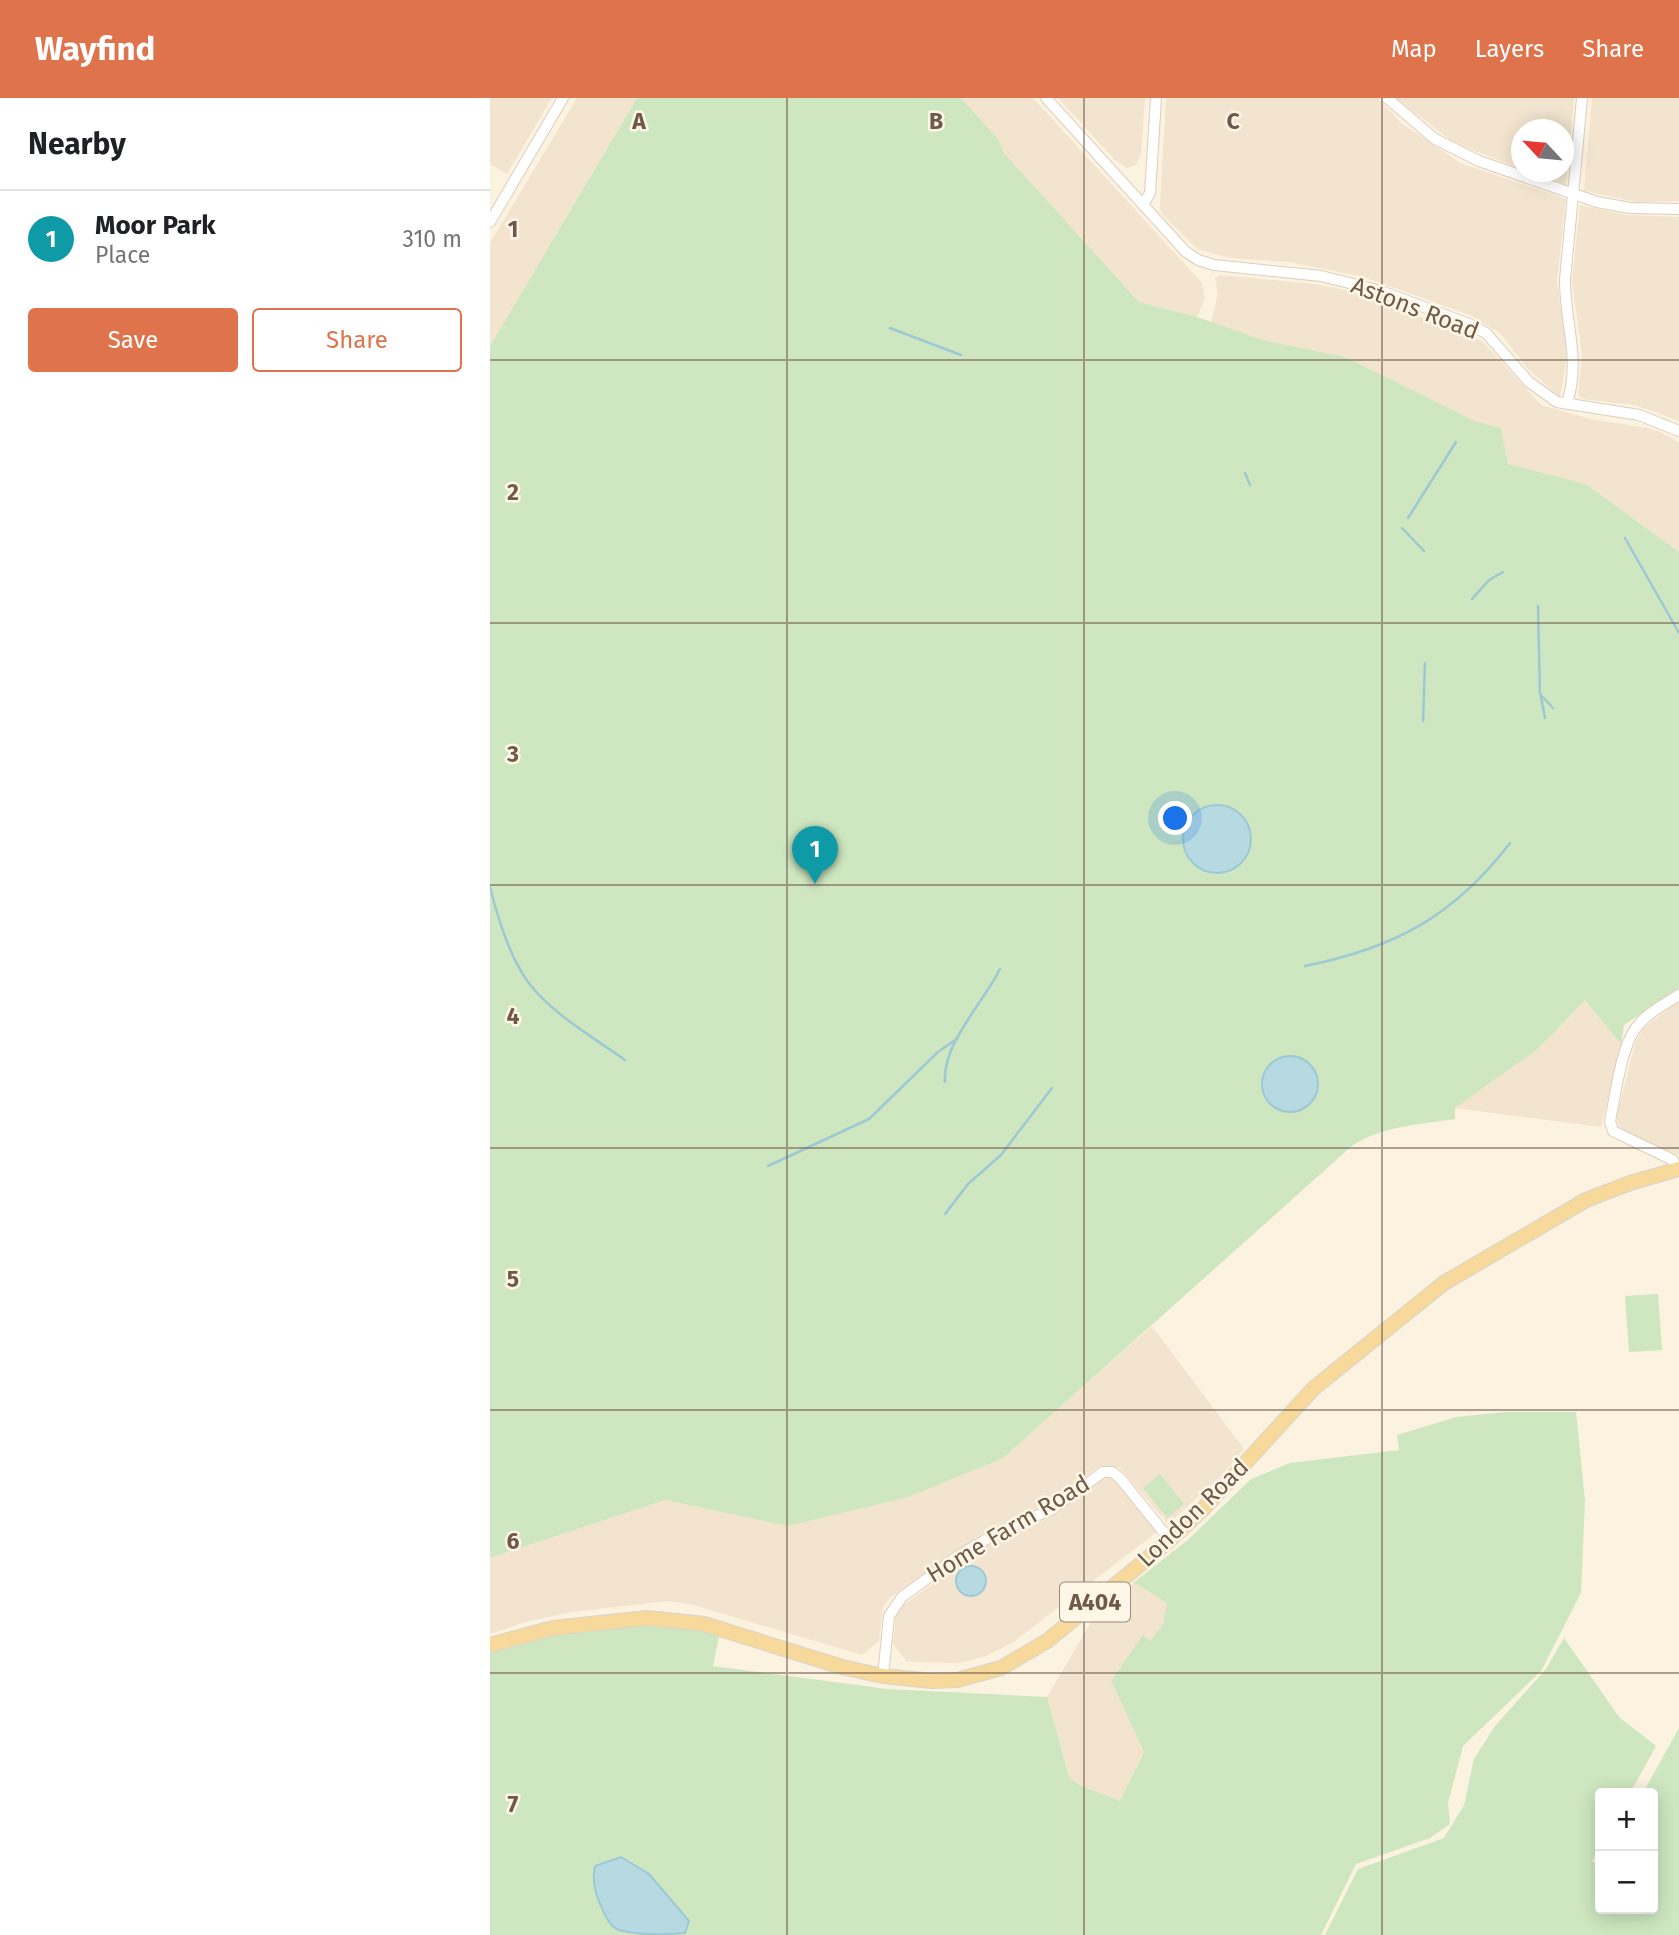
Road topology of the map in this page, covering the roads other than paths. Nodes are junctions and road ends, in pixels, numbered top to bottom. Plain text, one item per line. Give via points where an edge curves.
1 (564, 98) edge
2 (1046, 98) edge
3 (1156, 98) edge
4 (1387, 98) edge
5 (1582, 98) edge
6 (1573, 194) junction
7 (1143, 205) junction
8 (1679, 209) edge
9 (490, 222) edge
10 (1567, 404) junction
11 (1679, 431) edge
12 (1679, 995) edge
13 (1678, 1170) edge
14 (1170, 1540) junction
15 (490, 1645) edge
16 (883, 1676) junction

1 - 9 street
2 - 7 street
3 - 7 street via 1150,192
4 - 6 street via 1416,125 1456,151
5 - 6 street
6 - 8 street via 1630,208
6 - 10 street via 1565,301 1575,372
7 - 10 street, Astons Road via 1185,251 1205,263 1356,283 1469,324 1486,333 1539,391
10 - 11 street, Astons Road via 1639,415
12 - 13 street via 1635,1029 1610,1121 1613,1131 1673,1160
13 - 14 main road, London Road / A404 via 1586,1199 1444,1283 1314,1388
14 - 16 main road, London Road / A404 via 1047,1641 1013,1663 957,1680
14 - 16 street, Home Farm Road via 1120,1478 1103,1472 1051,1510 1000,1531 958,1556 902,1597 889,1616
15 - 16 main road, London Road / A404 via 554,1628 667,1619 704,1624

